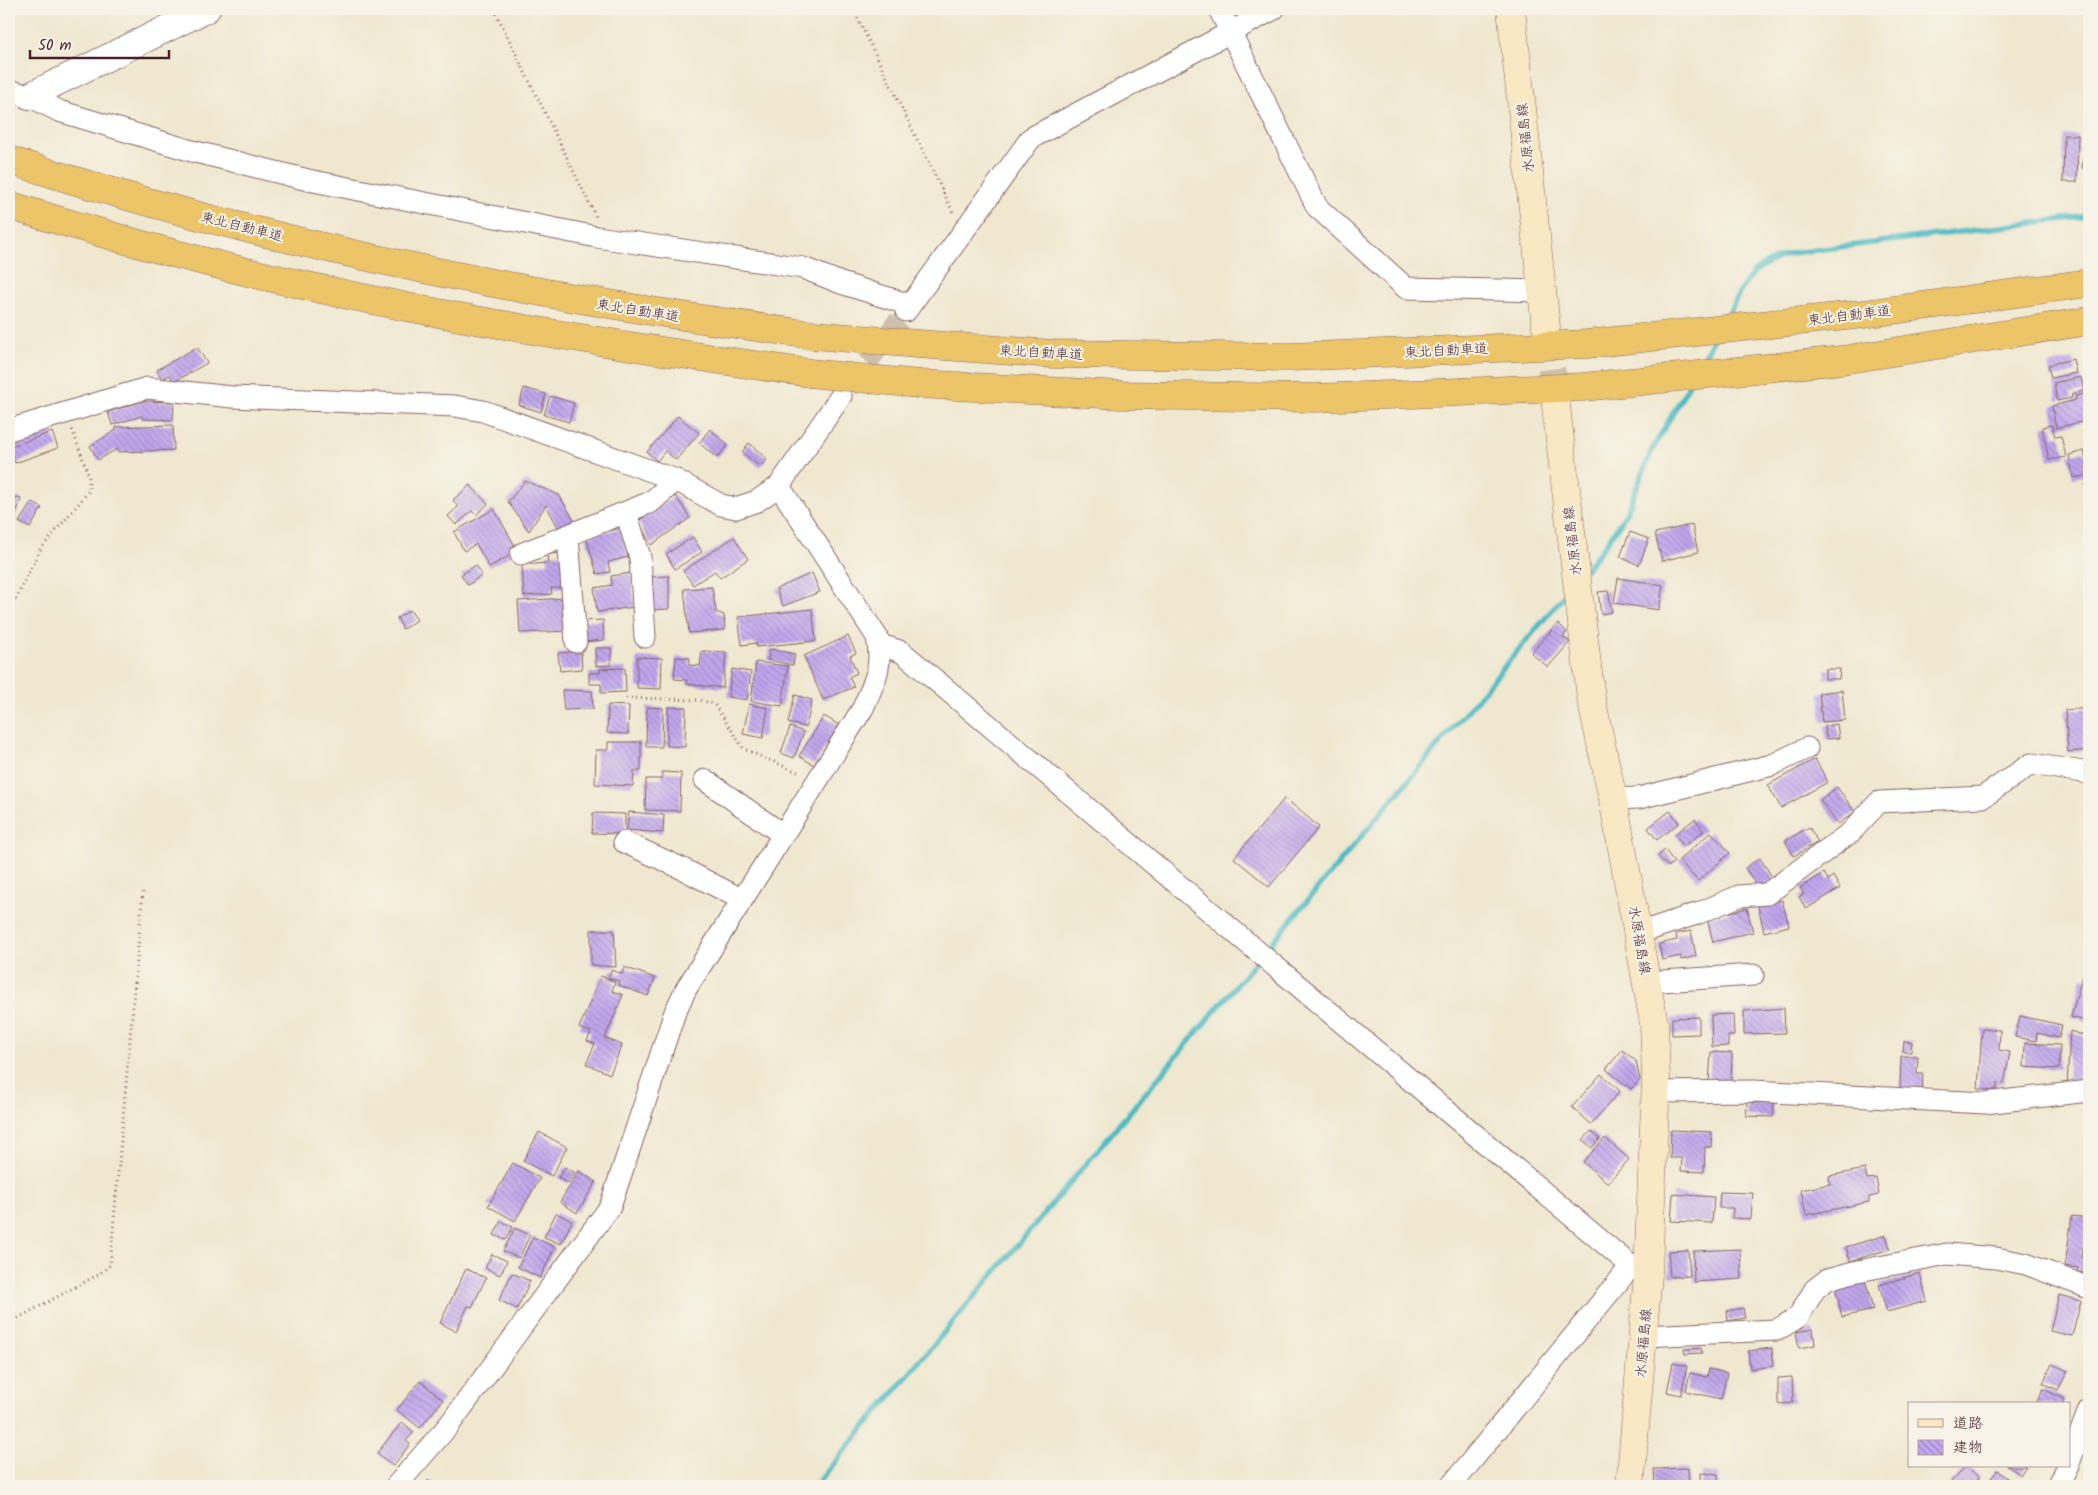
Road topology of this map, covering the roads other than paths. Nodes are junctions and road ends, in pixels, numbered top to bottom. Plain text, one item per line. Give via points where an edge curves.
1 (207, 9) edge
2 (1219, 9) edge
3 (1274, 9) edge
4 (1510, 9) edge
5 (1230, 30) junction
6 (19, 93) edge
7 (9, 160) edge
8 (9, 205) edge
9 (2089, 283) edge
10 (1543, 291) junction
11 (2089, 320) edge
12 (1546, 327) tunnel mouth
13 (842, 396) tunnel mouth
14 (1555, 398) tunnel mouth
15 (9, 430) edge
16 (676, 480) junction
17 (779, 486) junction
18 (626, 513) junction
19 (568, 536) junction
20 (521, 554) dead end
21 (645, 636) dead end
22 (576, 642) dead end
23 (880, 650) junction
24 (1807, 748) dead end
25 (2089, 773) edge
26 (705, 780) dead end
27 (1613, 799) junction
28 (782, 834) junction
29 (624, 842) dead end
30 (741, 899) junction
31 (1639, 932) junction
32 (1753, 975) dead end
33 (1647, 982) junction
34 (2089, 1091) edge
35 (1656, 1092) junction
36 (1640, 1270) junction
37 (2089, 1288) edge
38 (1644, 1336) junction
39 (2089, 1410) edge
40 (2070, 1462) edge
41 (2067, 1468) edge
42 (396, 1486) edge
43 (1450, 1486) edge
44 (1630, 1486) edge
45 (2058, 1486) edge

1 - 6 street
2 - 5 street
3 - 5 street
4 - 10 main road, 水原福島線
5 - 6 street via 1031,138 908,308 803,268 597,238 337,186 212,156 60,111
5 - 10 street via 1316,207 1406,288
7 - 9 highway, 東北自動車道, bridge via 207,217 378,259 545,294 814,335 1053,354 1291,357 1587,344 1864,314
8 - 11 highway, bridge via 193,259 368,300 537,332 809,373 919,384 1122,395 1315,398 1583,387 1842,360
10 - 12 main road, 水原福島線
13 - 17 street
14 - 27 main road, 水原福島線 via 1591,698
15 - 16 street via 147,388 232,397 455,406 483,411
16 - 17 street via 721,505 736,508 757,501
16 - 18 street via 651,502
17 - 23 street via 877,637
18 - 19 street
18 - 21 street via 640,557
19 - 20 street
19 - 22 street
23 - 28 street via 878,674 863,708
23 - 36 street via 887,647 902,652
24 - 27 street via 1772,765 1639,798
25 - 31 street via 2031,764 1983,797 1879,802 1851,832 1767,894 1739,896
26 - 28 street
27 - 31 main road, 水原福島線
28 - 30 street
29 - 30 street
30 - 42 street via 675,1012 610,1207 449,1425
31 - 33 main road, 水原福島線
32 - 33 street
33 - 35 main road, 水原福島線 via 1654,1023
34 - 35 street via 1985,1103 1753,1091
35 - 36 main road, 水原福島線
36 - 38 main road, 水原福島線
36 - 43 street
37 - 38 street via 2026,1264 1947,1254 1828,1279 1815,1289 1798,1317 1777,1330
38 - 44 main road, 水原福島線
39 - 40 street
41 - 45 street

